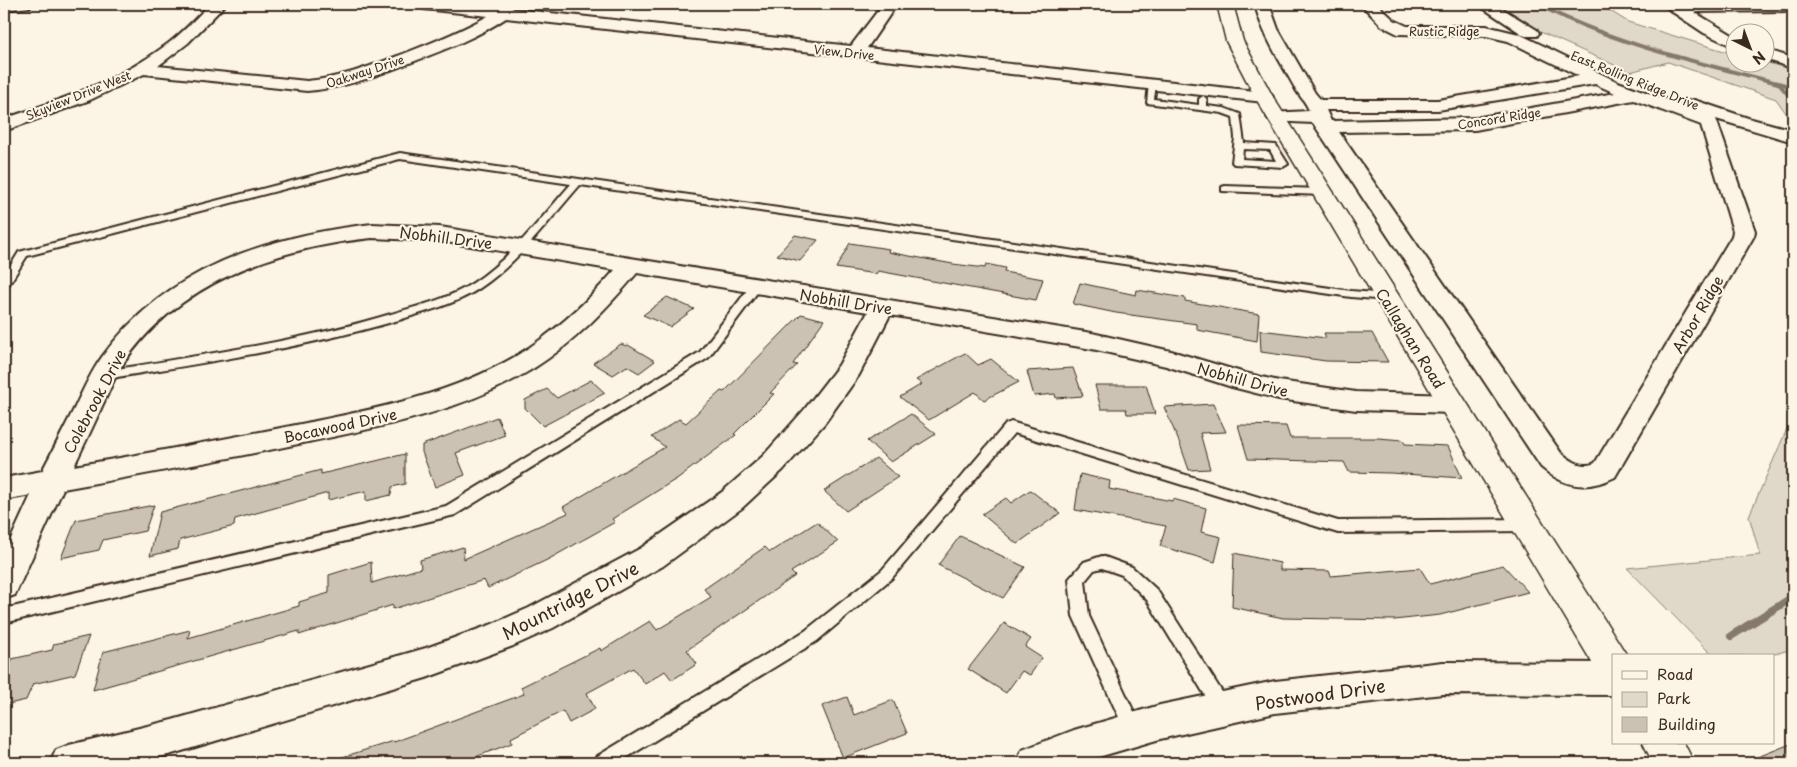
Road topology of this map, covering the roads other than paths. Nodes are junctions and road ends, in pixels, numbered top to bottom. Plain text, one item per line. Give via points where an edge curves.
1 (25, 4) edge
2 (218, 4) edge
3 (424, 4) edge
4 (516, 4) edge
5 (890, 4) edge
6 (1225, 4) edge
7 (1262, 4) edge
8 (1369, 4) edge
9 (1485, 4) edge
10 (4, 5) edge
11 (1674, 6) edge
12 (1793, 7) edge
13 (502, 14) junction
14 (1499, 33) joint
15 (1724, 37) edge
16 (855, 53) junction
17 (1774, 57) edge
18 (1793, 63) edge
19 (142, 69) junction
20 (1594, 79) junction
21 (1152, 85) junction
22 (1633, 89) junction
23 (1528, 91) junction
24 (1391, 106) junction
25 (1270, 107) junction
26 (1561, 108) junction
27 (1320, 117) junction
28 (1709, 122) joint
29 (4, 125) edge
30 (1406, 126) junction
31 (1793, 136) edge
32 (1239, 146) junction
33 (578, 182) junction
34 (1225, 188) dead end
35 (1322, 192) junction
36 (519, 247) junction
37 (239, 263) joint
38 (632, 265) junction
39 (4, 284) edge
40 (756, 286) junction
41 (1387, 298) junction
42 (882, 307) junction
43 (104, 375) junction
44 (1452, 404) junction
45 (53, 480) junction
46 (4, 489) edge
47 (1527, 526) junction
48 (4, 586) edge
49 (4, 616) edge
50 (1612, 663) edge
51 (1612, 679) edge
52 (1222, 709) junction
53 (1133, 730) junction
54 (1663, 744) edge
55 (69, 763) edge
56 (602, 763) edge
57 (1035, 763) edge
58 (1674, 763) edge

1 - 10 street
2 - 19 street, Skyview Drive West via 170,50
3 - 13 street, View Drive
4 - 13 street, Oakway Drive
5 - 16 street
6 - 25 main road, Callaghan Road via 1233,40
7 - 27 street via 1270,29
8 - 14 street, Rustic Ridge via 1388,23 1404,31 1486,30
9 - 22 street, East Rolling Ridge Drive via 1546,42
11 - 12 street
11 - 15 street
13 - 16 street, View Drive
13 - 19 street, Oakway Drive via 445,44 375,71 325,85 307,86
14 - 20 street, East Rolling Ridge Drive via 1513,37
16 - 21 street, View Drive
17 - 18 street
19 - 29 street, Skyview Drive West
20 - 22 street, East Rolling Ridge Drive
20 - 23 street, Concord Ridge
21 - 25 street, View Drive
21 - 32 lane via 1150,101 1203,103 1236,116
22 - 26 street, Concord Ridge
22 - 28 street, East Rolling Ridge Drive
22 - 31 street, East Rolling Ridge Drive
23 - 24 street, Concord Ridge via 1438,105
23 - 26 street, Concord Ridge
24 - 27 street, Concord Ridge
24 - 30 street
25 - 27 street, Concord Ridge
25 - 35 main road, Callaghan Road
26 - 30 street, Concord Ridge via 1475,124
27 - 28 street, Arbor Ridge via 1551,460 1578,477 1588,477 1605,470 1743,236
27 - 30 street, Concord Ridge
32 - 32 lane via 1273,147 1283,164 1236,162
33 - 36 lane
33 - 39 lane via 400,156 23,254
33 - 41 lane
34 - 35 lane
35 - 41 main road, Callaghan Road
36 - 37 street, Nobhill Drive via 412,231 372,231 297,243
36 - 38 street, Nobhill Drive
36 - 43 lane via 477,286 432,306 372,325 259,350
37 - 43 street, Colebrook Drive via 180,293 152,314 127,339
38 - 40 street, Nobhill Drive
38 - 45 street, Bocawood Drive via 598,304 542,352 460,394 358,422
40 - 42 street, Nobhill Drive
40 - 49 lane via 704,354 450,511
41 - 44 main road, Callaghan Road
42 - 44 street, Nobhill Drive via 1131,349 1287,392 1356,401
42 - 55 street, Mountridge Drive via 850,369 773,464 732,500 652,557 541,618 426,663 172,737
43 - 45 street, Colebrook Drive
44 - 47 main road, Callaghan Road
45 - 46 street, Bocawood Drive
45 - 48 street, Colebrook Drive
47 - 50 main road, Callaghan Road
47 - 56 lane via 1338,527 1011,427 887,574 811,636
51 - 52 street, Postwood Drive via 1443,678 1275,697
52 - 53 street, Postwood Drive
52 - 53 lane via 1152,595 1127,571 1102,562 1089,566 1077,579 1081,616
53 - 57 street, Postwood Drive via 1074,747
54 - 58 main road

